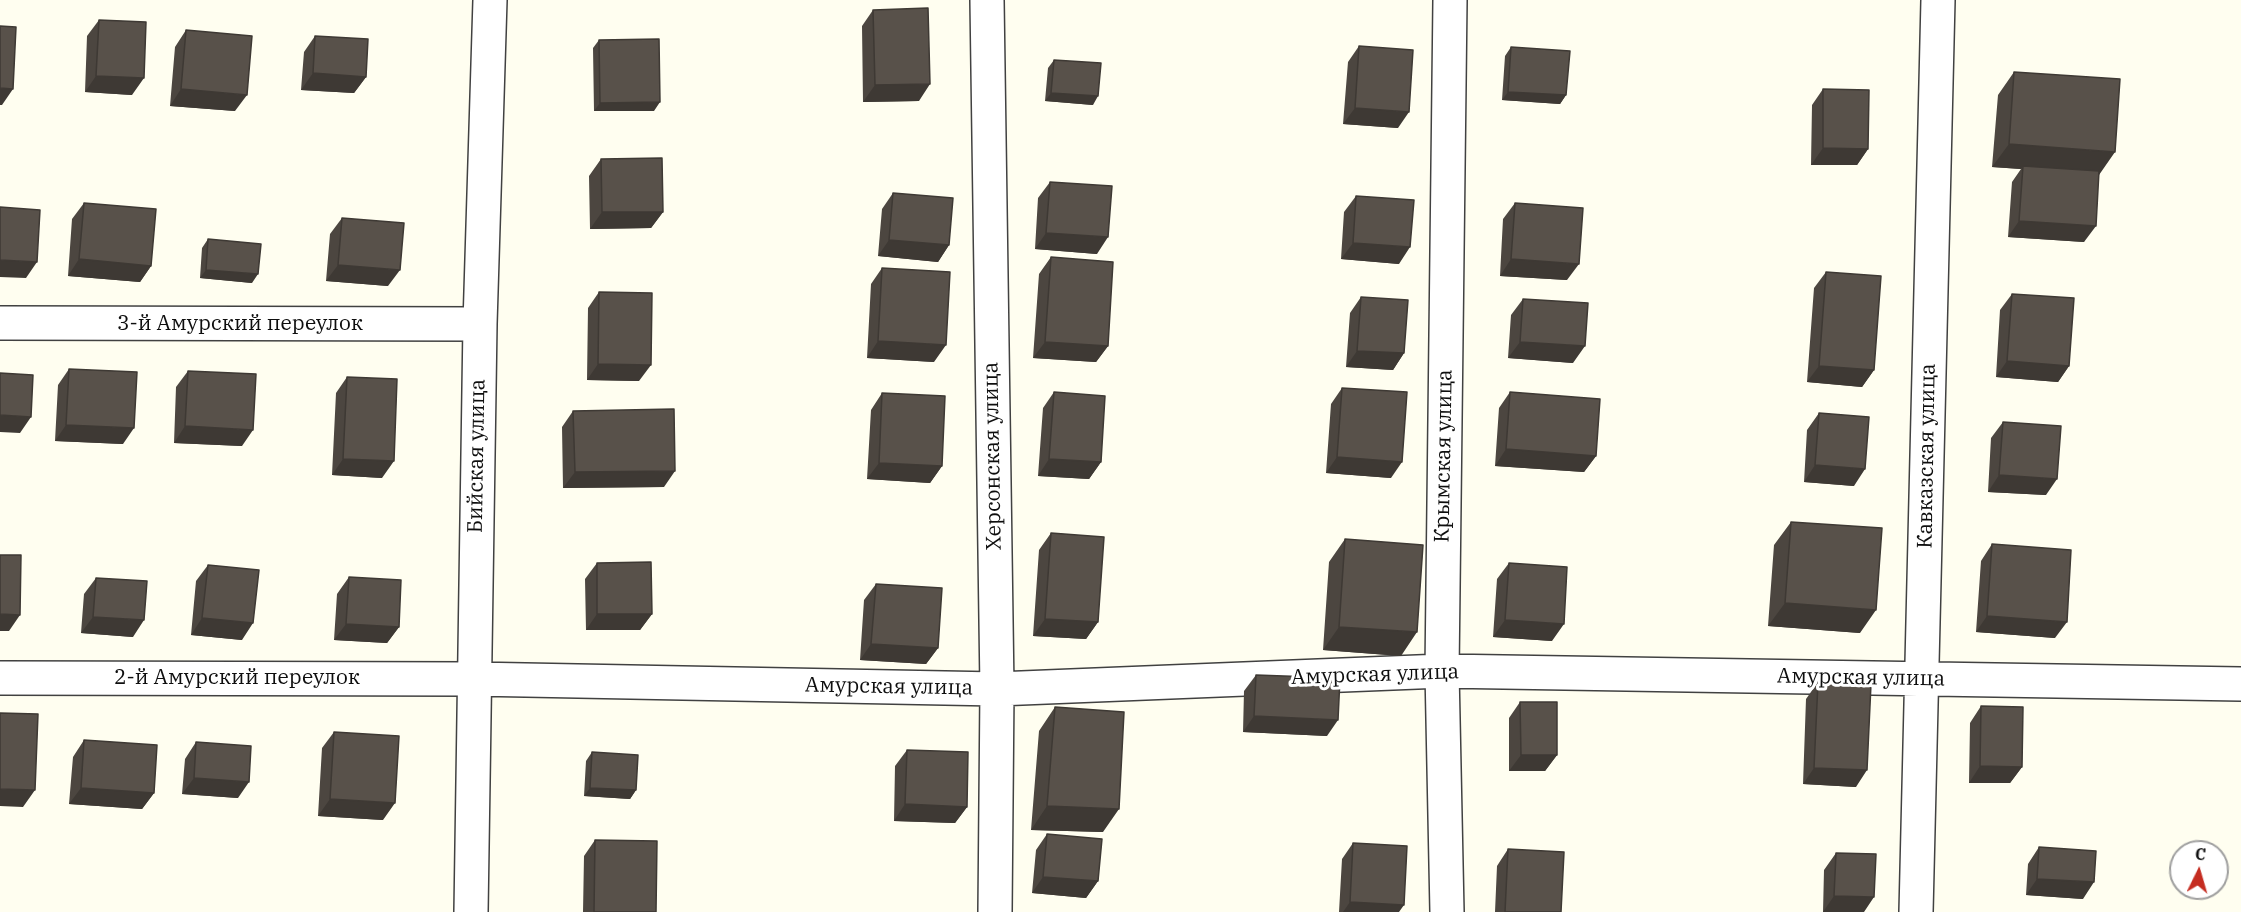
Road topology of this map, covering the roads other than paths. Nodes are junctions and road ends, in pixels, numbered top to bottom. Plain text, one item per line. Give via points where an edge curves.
1 (490, 0) edge
2 (987, 0) edge
3 (1450, 0) edge
4 (1938, 0) edge
5 (0, 323) edge
6 (480, 324) junction
7 (1442, 671) junction
8 (0, 678) edge
9 (473, 679) junction
10 (1922, 679) junction
11 (2241, 684) edge
12 (997, 689) junction
13 (471, 912) edge
14 (995, 912) edge
15 (1447, 912) edge
16 (1916, 912) edge

1 - 6 street, Бийская улица
2 - 12 street, Херсонская улица
3 - 7 street, Крымская улица
4 - 10 street, Кавказская улица
5 - 6 street, 3-й Амурский переулок
6 - 9 street, Бийская улица
7 - 10 street, Амурская улица
7 - 12 street, Амурская улица
7 - 15 street, Крымская улица
8 - 9 street, 2-й Амурский переулок
9 - 12 street, Амурская улица
9 - 13 street, Бийская улица
10 - 11 street, Амурская улица
10 - 16 street, Кавказская улица
12 - 14 street, Херсонская улица

